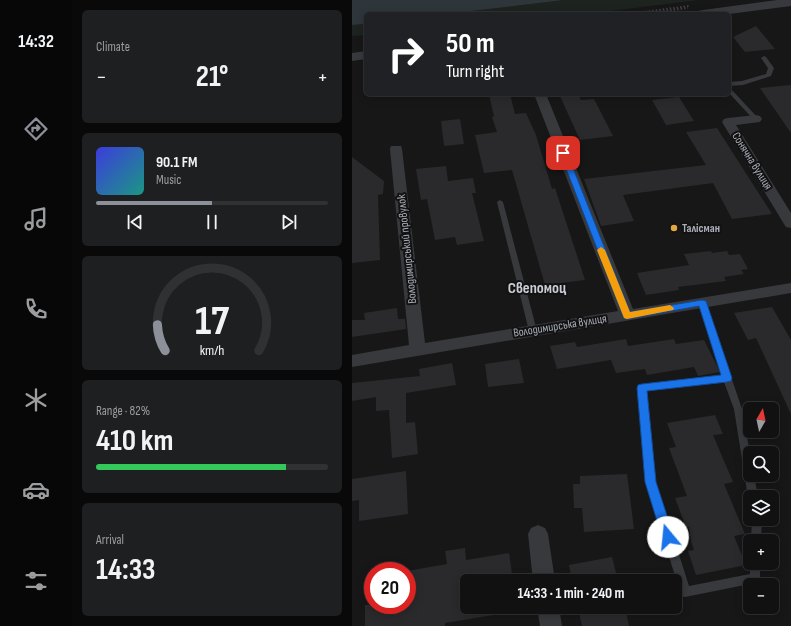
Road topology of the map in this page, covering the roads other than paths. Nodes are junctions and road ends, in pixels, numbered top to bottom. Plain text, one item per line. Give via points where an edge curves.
1 (791, 2) edge
2 (718, 12) edge
3 (364, 55) edge
4 (352, 57) edge
5 (764, 58) dead end
6 (731, 84) edge
7 (731, 92) edge
8 (541, 96) edge
9 (756, 119) joint
10 (396, 148) dead end
11 (500, 202) dead end
12 (791, 224) edge
13 (791, 288) edge
14 (702, 303) junction
15 (627, 315) junction
16 (533, 331) junction
17 (418, 350) junction
18 (352, 361) edge
19 (727, 378) junction
20 (752, 490) edge
21 (538, 534) dead end
22 (755, 570) edge
23 (543, 574) edge
24 (549, 614) edge
25 (551, 626) edge

1 - 2 street
3 - 4 street
5 - 6 lane via 771,68 769,75
7 - 9 lane
8 - 15 street
9 - 12 street, Сонячна вулиця via 728,122
10 - 17 street, Володимирський провулок
11 - 16 lane
13 - 14 street, Володимирська вулиця
14 - 15 street, Володимирська вулиця
14 - 19 lane
15 - 16 street, Володимирська вулиця
16 - 17 street, Володимирська вулиця
17 - 18 street, Володимирська вулиця
19 - 20 lane via 738,409
19 - 22 lane via 642,388 651,482 685,592 755,578
21 - 23 street
24 - 25 street

